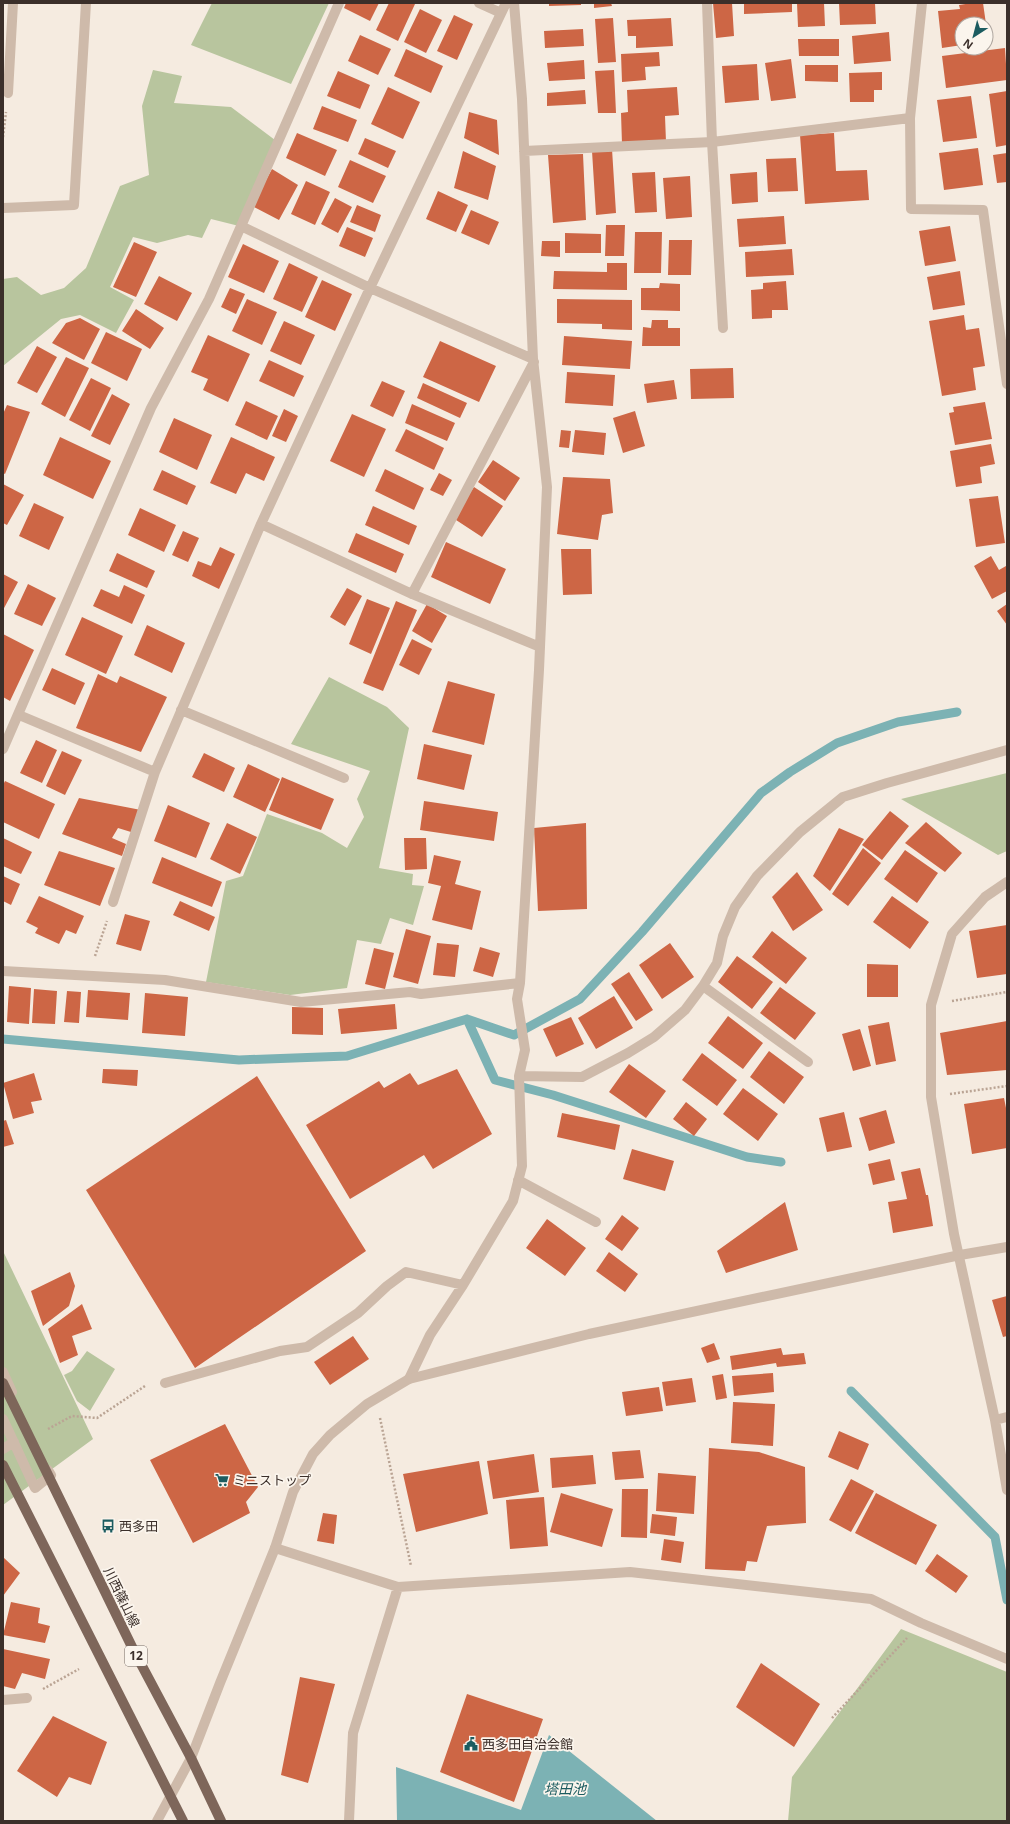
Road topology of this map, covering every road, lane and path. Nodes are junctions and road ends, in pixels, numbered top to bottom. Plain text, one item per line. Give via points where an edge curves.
1 (13, 3) edge
2 (86, 3) edge
3 (339, 3) edge
4 (479, 3) edge
5 (506, 3) edge
6 (514, 3) edge
7 (707, 3) edge
8 (922, 3) edge
9 (501, 13) junction
10 (8, 93) joint
11 (910, 118) junction
12 (3, 137) edge
13 (712, 142) junction
14 (524, 151) junction
15 (3, 208) edge
16 (241, 226) junction
17 (370, 288) junction
18 (723, 328) dead end
19 (534, 361) junction
20 (1007, 384) edge
21 (261, 524) junction
22 (412, 594) junction
23 (540, 647) junction
24 (181, 710) junction
25 (19, 715) junction
26 (3, 749) edge
27 (1007, 750) edge
28 (155, 772) junction
29 (344, 778) dead end
30 (1007, 882) edge
31 (114, 902) joint
32 (3, 971) edge
33 (88, 977) junction
34 (520, 982) junction
35 (704, 986) junction
36 (1007, 992) edge
37 (931, 1005) junction
38 (808, 1062) dead end
39 (519, 1076) junction
40 (1007, 1086) edge
41 (931, 1097) junction
42 (518, 1180) junction
43 (596, 1222) dead end
44 (1007, 1247) edge
45 (960, 1255) junction
46 (463, 1285) junction
47 (3, 1372) edge
48 (408, 1379) junction
49 (3, 1383) edge
50 (164, 1383) joint
51 (380, 1417) dead end
52 (1007, 1417) edge
53 (3, 1419) edge
54 (995, 1420) junction
55 (33, 1437) junction
56 (14, 1442) junction
57 (3, 1449) edge
58 (3, 1465) edge
59 (1007, 1490) edge
60 (275, 1548) junction
61 (415, 1586) junction
62 (398, 1587) junction
63 (921, 1623) junction
64 (1007, 1659) edge
65 (79, 1669) dead end
66 (27, 1698) joint
67 (3, 1700) edge
68 (832, 1718) dead end
69 (191, 1758) junction
70 (170, 1796) junction
71 (157, 1821) edge
72 (183, 1821) edge
73 (221, 1821) edge
74 (349, 1821) edge

1 - 10 street
2 - 15 street via 74,206
3 - 16 street
4 - 9 street
5 - 9 street
6 - 14 street
7 - 13 street
8 - 11 street
9 - 17 street
10 - 12 path
11 - 13 street
11 - 20 street via 911,209 983,210
13 - 14 street
13 - 18 street
14 - 19 street
16 - 17 street
16 - 25 street via 209,299 151,408
17 - 19 street
17 - 21 street
19 - 22 street
19 - 23 street via 547,487
21 - 22 street
21 - 24 street
22 - 23 street
23 - 34 street
24 - 28 street
24 - 29 street
25 - 26 street
25 - 28 street
27 - 35 street via 843,797 800,832 758,876 735,907 723,936 717,962
28 - 31 street
30 - 37 street via 985,896 952,934
31 - 33 path
32 - 33 street
33 - 34 street via 165,980 301,1002 410,992 421,994
34 - 39 street via 517,999 525,1050
35 - 38 street
35 - 39 street via 685,1010 654,1037 582,1077
36 - 37 path
37 - 41 street
39 - 42 street via 522,1166
40 - 41 path
41 - 45 street via 954,1234
42 - 43 street
42 - 46 street via 513,1201
44 - 45 street
45 - 48 street via 589,1334
45 - 54 street
46 - 48 street via 430,1335
46 - 50 street via 406,1272 358,1313 307,1347 280,1351
47 - 55 street
48 - 60 street via 367,1404 330,1435 313,1454 293,1492
49 - 69 main road, 川西篠山線 / 12 via 133,1649
50 - 55 path via 154,1380 97,1418 72,1416
51 - 61 path
52 - 54 street
53 - 56 street
54 - 59 street
55 - 56 street via 51,1475 35,1488
56 - 57 street
58 - 70 main road, 12
60 - 62 street
60 - 69 street
61 - 62 street
61 - 63 street via 630,1572 871,1599
62 - 74 street via 353,1733
63 - 64 street
63 - 68 path
65 - 66 path
66 - 67 street
69 - 70 street
69 - 73 main road, 川西篠山線 / 12
70 - 71 street
70 - 72 main road, 12

